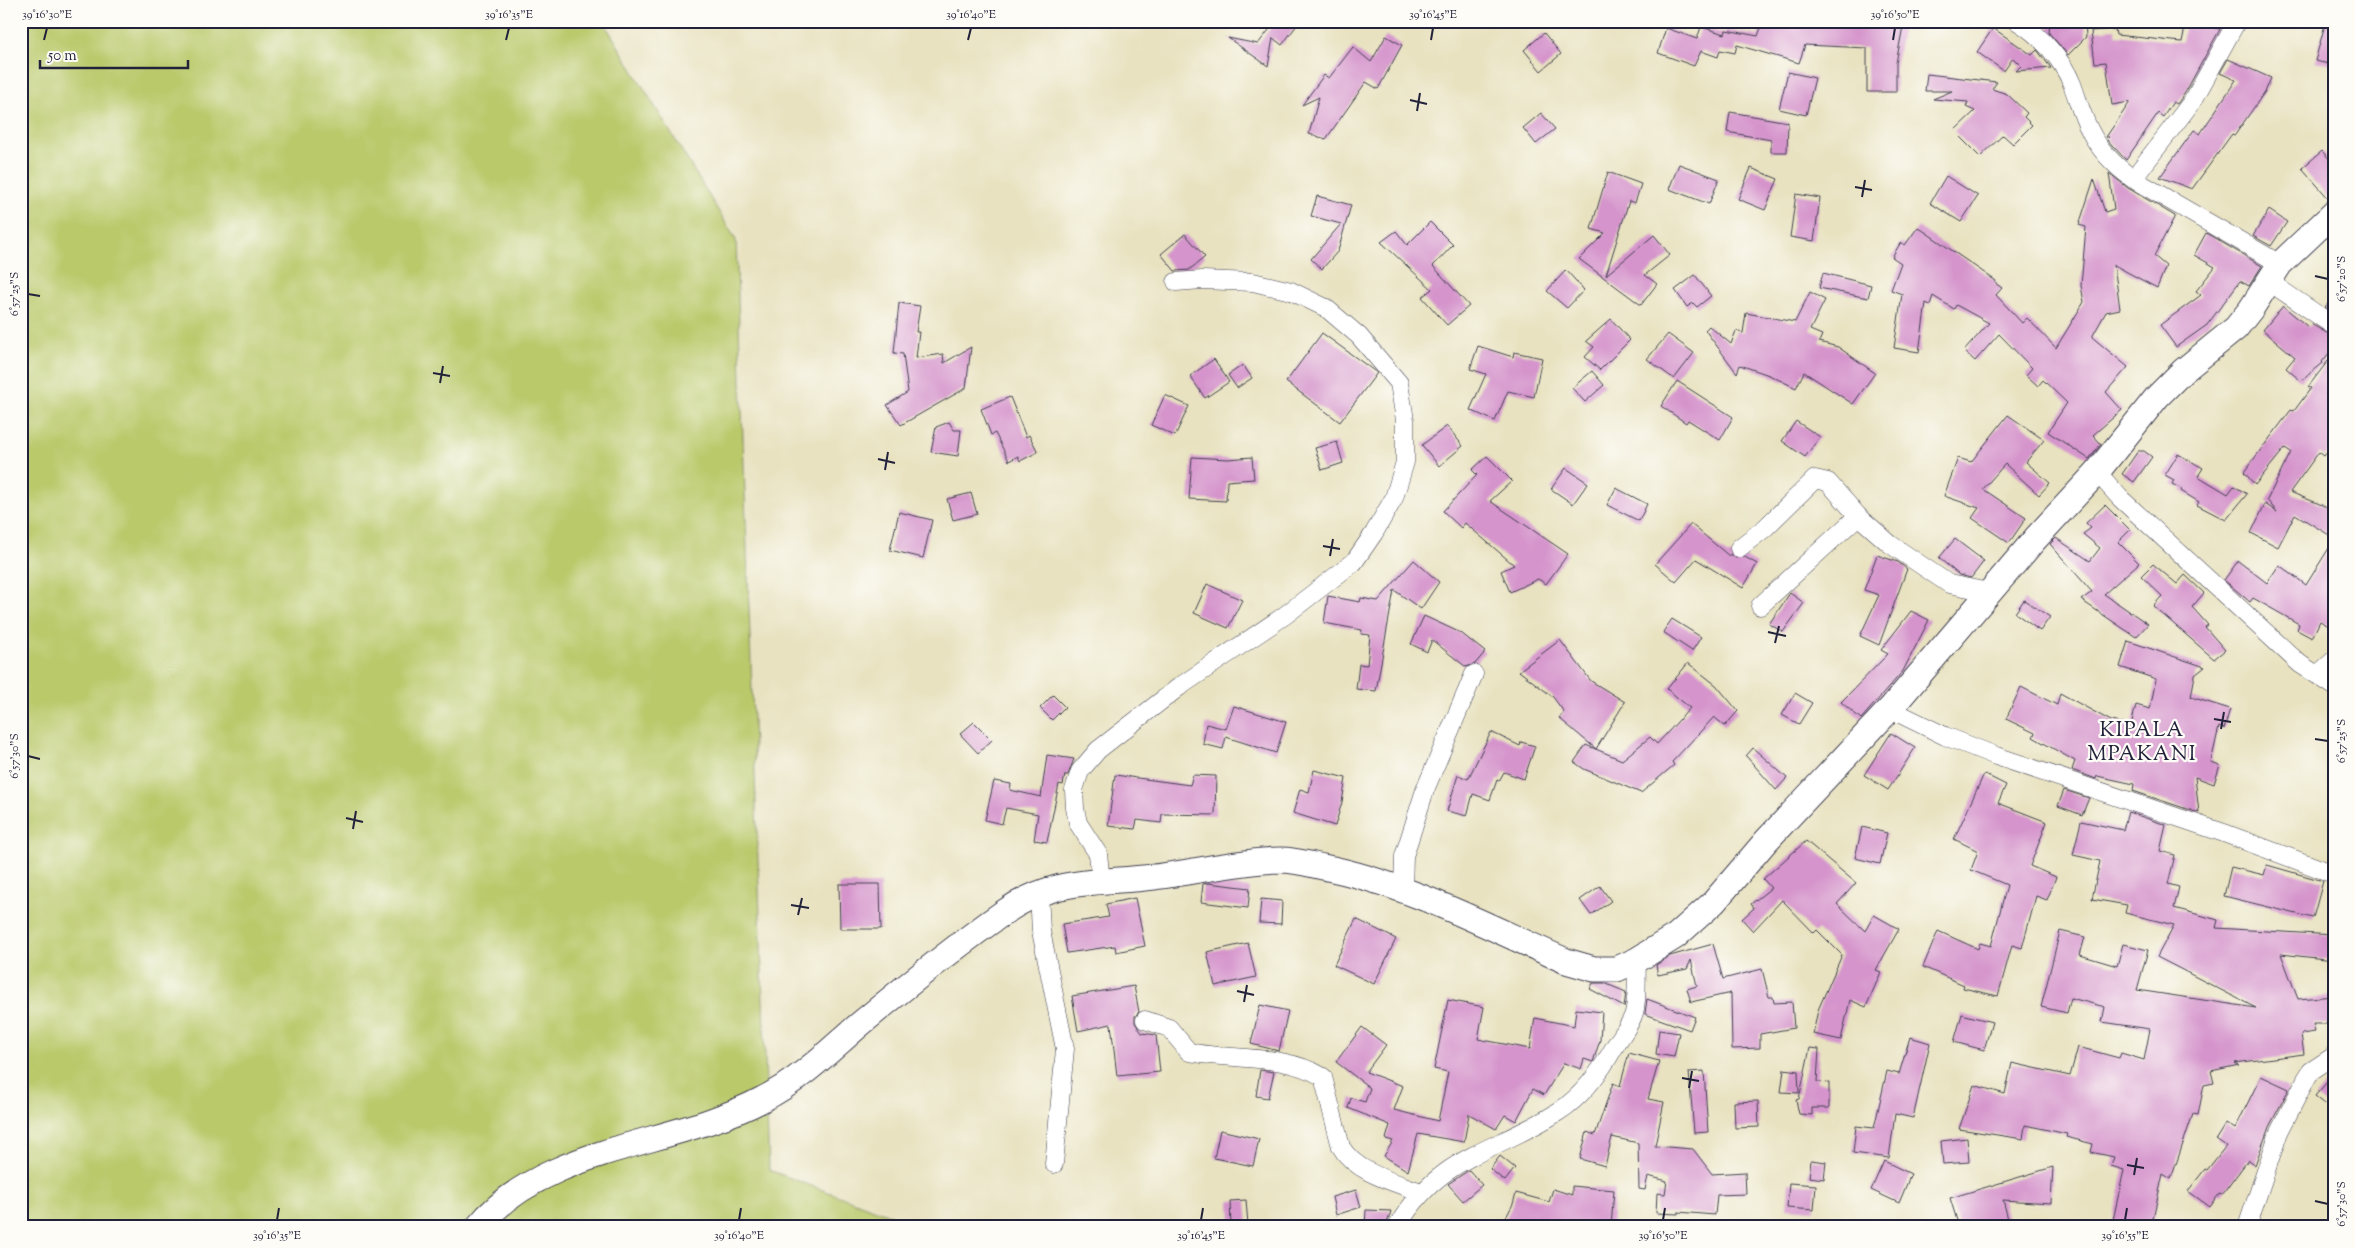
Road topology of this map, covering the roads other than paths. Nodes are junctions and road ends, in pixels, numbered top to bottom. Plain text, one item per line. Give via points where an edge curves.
1 (2017, 21) edge
2 (2237, 21) edge
3 (2133, 179) junction
4 (2334, 213) edge
5 (2274, 272) junction
6 (1176, 282) dead end
7 (2334, 326) edge
8 (2097, 472) junction
9 (1858, 516) junction
10 (1739, 548) dead end
11 (1989, 592) junction
12 (1760, 606) dead end
13 (2334, 660) edge
14 (1474, 674) dead end
15 (2318, 675) junction
16 (2334, 686) edge
17 (1890, 710) junction
18 (2334, 874) edge
19 (1101, 881) junction
20 (1403, 890) junction
21 (1040, 894) junction
22 (1637, 960) junction
23 (1145, 1020) dead end
24 (2334, 1056) edge
25 (1054, 1164) dead end
26 (1422, 1192) junction
27 (478, 1227) edge
28 (1397, 1227) edge
29 (2247, 1227) edge

1 - 3 street via 2041,40 2060,62 2072,83 2090,132 2114,165
2 - 3 street via 2194,99
3 - 5 street
4 - 5 main road
5 - 7 street
5 - 8 main road via 2236,328 2157,397
6 - 19 street via 1253,282 1291,291 1326,308 1359,336 1400,383 1406,462 1394,498 1354,562 1284,616 1180,687 1098,750 1080,771 1074,790 1078,824 1098,854
8 - 11 main road
8 - 15 street via 2186,560 2300,664
9 - 10 street via 1828,482 1814,480
9 - 11 street via 1890,544 1948,584
9 - 12 street
11 - 17 main road
13 - 15 street
14 - 20 street via 1425,790 1404,856
15 - 16 street
17 - 18 street via 1988,752
17 - 22 main road via 1766,841 1714,902 1676,936
19 - 20 main road via 1153,878 1283,860 1355,873
19 - 21 main road via 1066,884
20 - 22 main road via 1594,969 1617,968
21 - 25 street via 1041,931 1064,1049
21 - 27 main road via 1027,897 1004,912 921,973 798,1076 763,1099 713,1120 559,1169 513,1194 493,1209
22 - 26 street via 1634,1013 1602,1069 1582,1092 1560,1111 1536,1125 1468,1156
23 - 26 street via 1169,1028 1189,1052 1222,1058 1289,1062 1323,1077 1341,1147 1347,1157 1387,1180
24 - 29 street via 2311,1071 2279,1132
26 - 28 street

